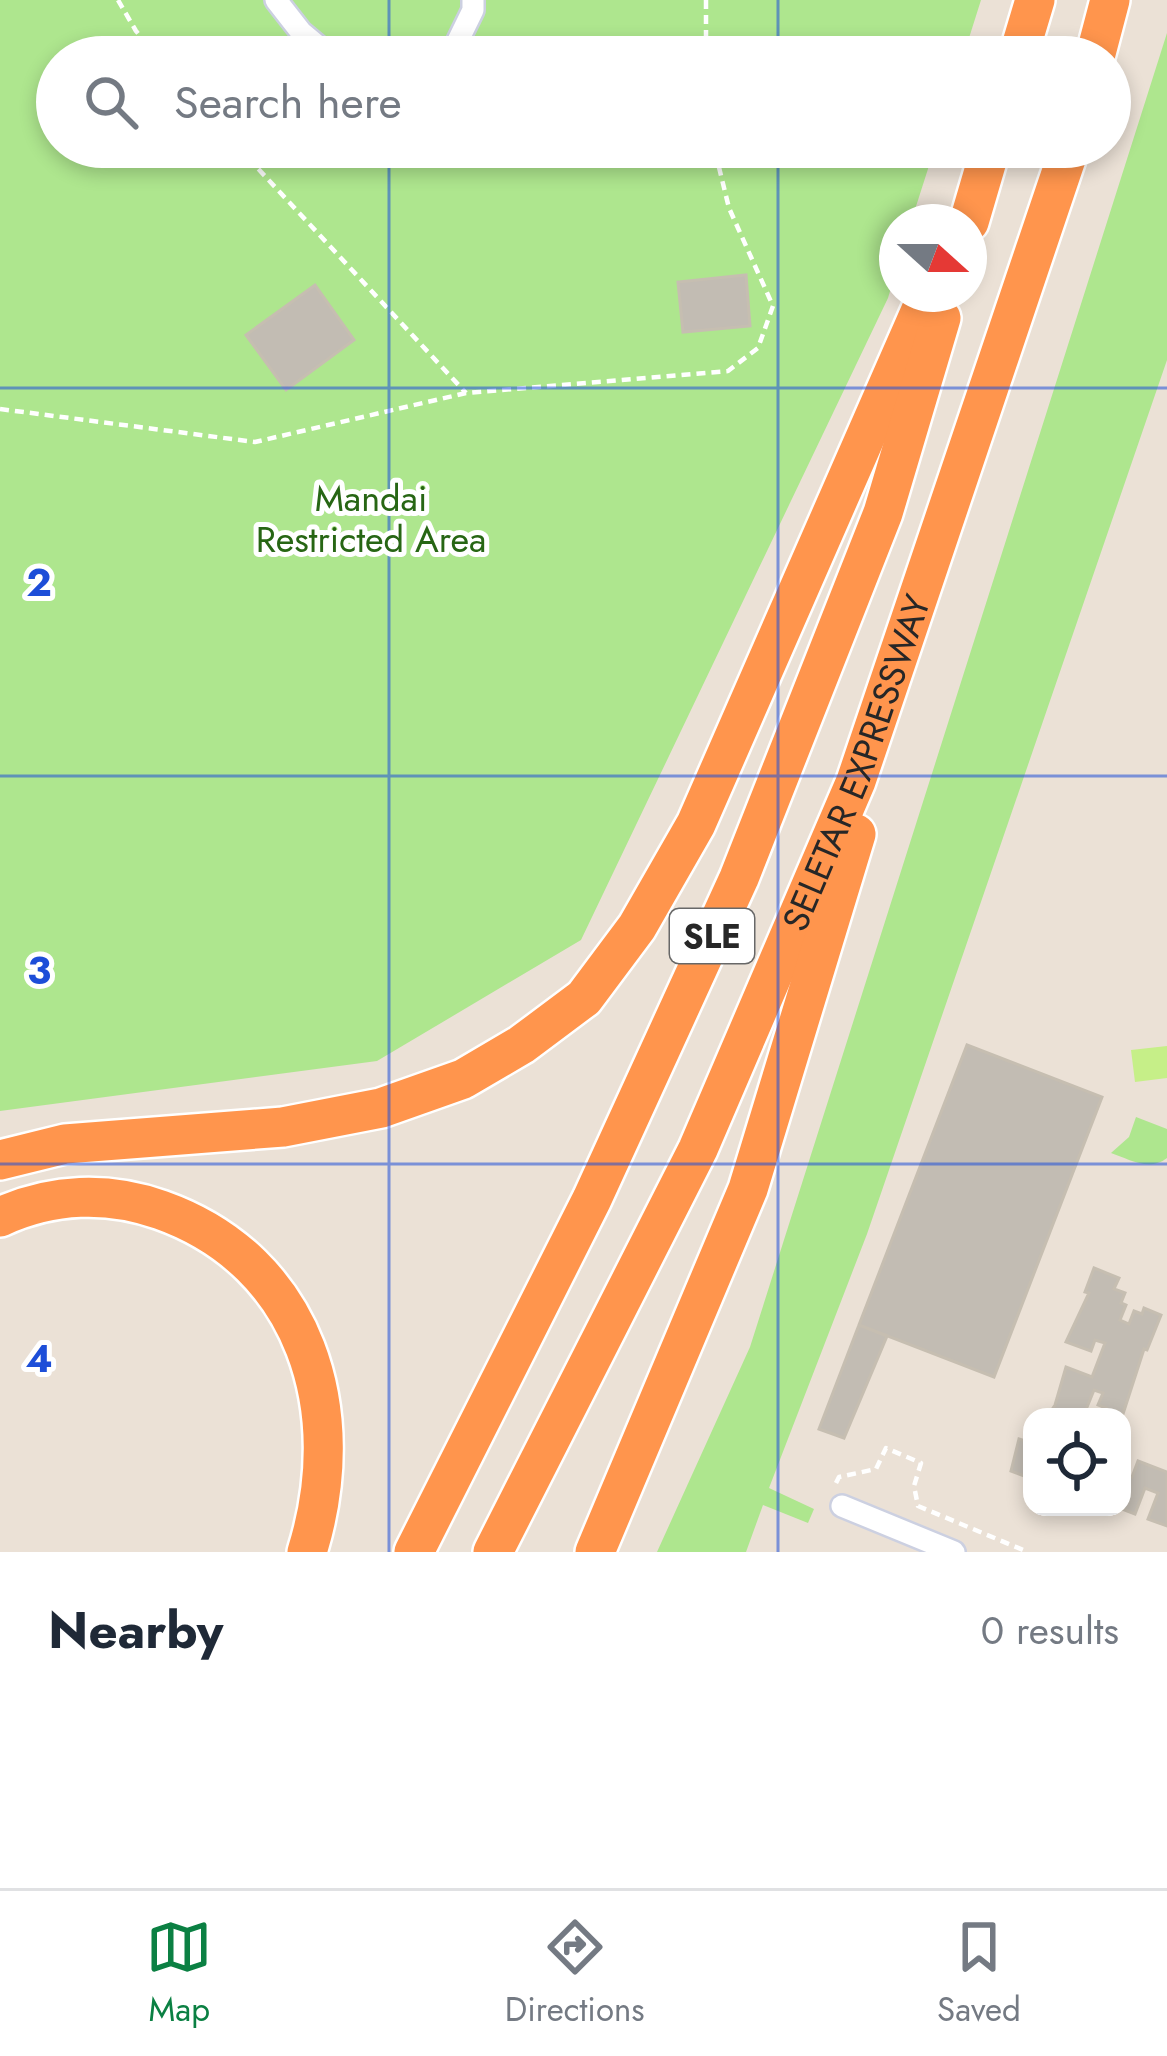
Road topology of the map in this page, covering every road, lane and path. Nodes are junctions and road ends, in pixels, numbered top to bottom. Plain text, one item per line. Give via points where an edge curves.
1 (118, 0) edge
2 (276, 0) edge
3 (473, 0) edge
4 (706, 0) edge
5 (1035, 0) edge
6 (1110, 0) edge
7 (140, 36) edge
8 (306, 36) edge
9 (460, 36) edge
10 (706, 36) edge
11 (1024, 36) edge
12 (1101, 36) edge
13 (258, 168) edge
14 (719, 168) edge
15 (984, 168) edge
16 (1063, 168) edge
17 (971, 204) edge
18 (920, 312) edge
19 (942, 312) edge
20 (466, 392) junction
21 (0, 409) edge
22 (856, 781) junction
23 (0, 1160) edge
24 (0, 1217) edge
25 (842, 1506) dead end
26 (308, 1552) edge
27 (414, 1552) edge
28 (493, 1552) edge
29 (595, 1552) edge
30 (954, 1552) edge

1 - 7 path
2 - 8 street
3 - 9 street
4 - 10 path
5 - 11 highway
6 - 12 highway
13 - 20 path
14 - 20 path via 773,306 758,348 728,370
15 - 17 highway
16 - 22 highway, SELETAR EXPRESSWAY / SLE
18 - 23 highway via 696,824 637,927 584,998 463,1079 381,1108 283,1126 65,1144
19 - 27 highway, SELETAR EXPRESSWAY / SLE via 883,513 739,878 592,1199
20 - 21 path via 255,442
22 - 28 highway, SELETAR EXPRESSWAY / SLE via 698,1149
22 - 29 highway via 858,830 748,1189
24 - 26 highway via 79,1197 138,1202 206,1227 266,1279 309,1358 323,1410 325,1468
25 - 30 street

